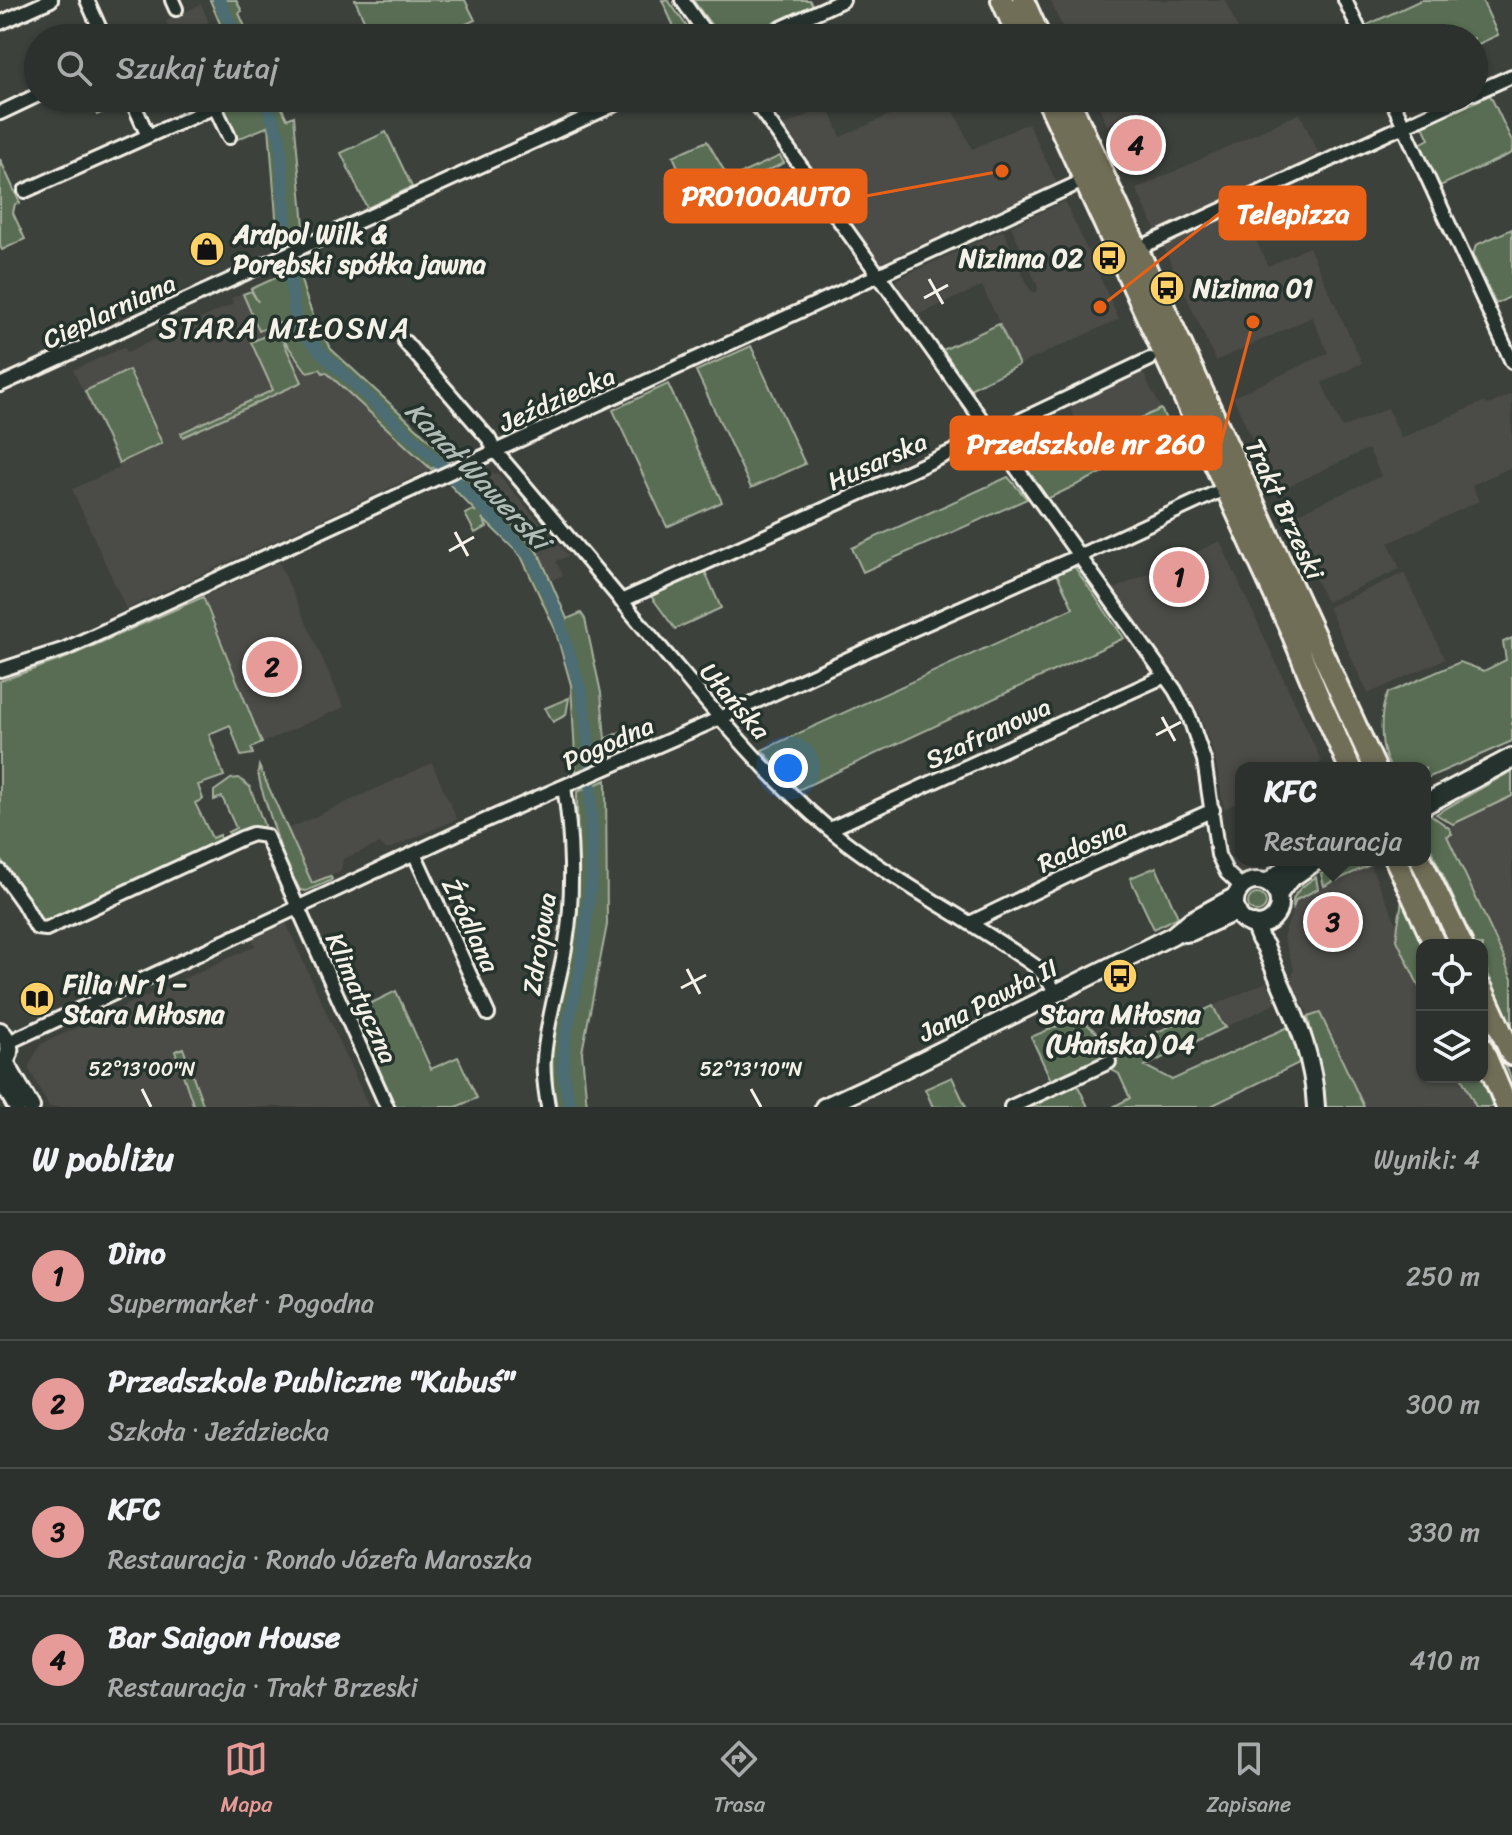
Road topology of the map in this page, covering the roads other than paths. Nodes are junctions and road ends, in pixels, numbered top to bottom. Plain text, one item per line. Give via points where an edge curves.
1 (51, 0) edge
2 (87, 0) edge
3 (682, 0) edge
4 (843, 0) edge
5 (1002, 0) edge
6 (1023, 0) edge
7 (1345, 0) edge
8 (0, 23) edge
9 (98, 24) edge
10 (699, 24) edge
11 (791, 24) edge
12 (1013, 24) edge
13 (1034, 24) edge
14 (1356, 24) edge
15 (1512, 76) edge
16 (1488, 87) edge
17 (24, 102) edge
18 (137, 112) edge
19 (203, 112) edge
20 (217, 112) edge
21 (598, 112) edge
22 (762, 112) edge
23 (1053, 112) edge
24 (1074, 112) edge
25 (1398, 112) edge
26 (1434, 112) edge
27 (0, 113) edge
28 (1404, 126) junction
29 (148, 136) junction
30 (229, 137) dead end
31 (1085, 180) junction
32 (25, 191) dead end
33 (1137, 249) junction
34 (878, 276) junction
35 (405, 342) dead end
36 (1150, 359) dead end
37 (1512, 362) edge
38 (0, 385) edge
39 (992, 434) junction
40 (495, 451) junction
41 (1226, 488) junction
42 (1078, 555) junction
43 (621, 601) junction
44 (0, 670) edge
45 (1165, 676) junction
46 (720, 717) junction
47 (1512, 757) edge
48 (1347, 762) edge
49 (1372, 762) edge
50 (564, 787) junction
51 (1431, 788) edge
52 (1431, 801) edge
53 (1213, 810) junction
54 (830, 829) junction
55 (415, 855) junction
56 (1290, 866) edge
57 (1309, 866) edge
58 (1399, 866) edge
59 (1424, 866) edge
60 (0, 871) edge
61 (1273, 889) junction
62 (1239, 891) junction
63 (298, 908) junction
64 (1238, 913) junction
65 (970, 923) junction
66 (1260, 924) junction
67 (1173, 935) junction
68 (1432, 939) edge
69 (1459, 939) edge
70 (1056, 993) junction
71 (1488, 1002) edge
72 (488, 1014) dead end
73 (4, 1037) edge
74 (1512, 1055) edge
75 (1109, 1062) dead end
76 (1488, 1062) edge
77 (2, 1069) edge
78 (850, 1102) edge
79 (17, 1107) edge
80 (31, 1107) edge
81 (387, 1107) edge
82 (548, 1107) edge
83 (824, 1107) edge
84 (1011, 1107) edge
85 (1316, 1107) edge
86 (1507, 1107) edge

1 - 8 street
2 - 9 street
3 - 10 street
4 - 11 street
5 - 12 main road
6 - 13 main road
7 - 14 street
15 - 16 street
17 - 27 street
18 - 29 street
19 - 29 street
20 - 30 street
21 - 38 street, Cieplarniana
22 - 34 street
23 - 31 main road, Trakt Brzeski
24 - 33 main road, Trakt Brzeski
25 - 28 street
26 - 28 street
28 - 33 street
28 - 37 street
29 - 32 street
31 - 34 street, Jeździecka
31 - 41 main road, Trakt Brzeski
33 - 49 main road, Trakt Brzeski
34 - 39 street
34 - 40 street, Jeździecka
35 - 40 street, Ułańska
36 - 39 street, Husarska
39 - 42 street
39 - 43 street, Husarska
40 - 43 street, Ułańska
40 - 44 street, Jeździecka via 65,649
41 - 42 street, Pogodna
41 - 48 main road, Trakt Brzeski
42 - 45 street
42 - 46 street, Pogodna
43 - 46 street, Ułańska
45 - 53 street via 1195,730
45 - 54 street, Szafranowa
46 - 50 street, Pogodna
46 - 54 street, Ułańska via 784,788
47 - 51 main road
47 - 52 main road
50 - 55 street, Pogodna
50 - 82 street, Zdrojowa via 571,883 543,1060
53 - 62 street via 1223,867
53 - 65 street, Radosna
54 - 65 street, Ułańska
55 - 63 street, Pogodna
55 - 72 street, Źródlana
56 - 61 street
57 - 61 street
58 - 68 main road
59 - 69 main road
60 - 63 street, Klimatyczna via 37,928 46,929 260,834 266,836
61 - 62 street via 1252,881
61 - 66 street via 1276,915
62 - 64 street
62 - 67 street, Jana Pawła II
63 - 73 street, Pogodna
63 - 81 street, Klimatyczna
64 - 66 street
64 - 67 street, Jana Pawła II
65 - 70 street, Ułańska via 1035,966
66 - 85 street via 1260,939 1302,1032
67 - 70 street, Jana Pawła II
70 - 78 street, Jana Pawła II
71 - 74 main road
73 - 77 street via 10,1052
75 - 84 street
76 - 86 main road
77 - 79 street
77 - 80 street
78 - 83 street, Jana Pawła II

